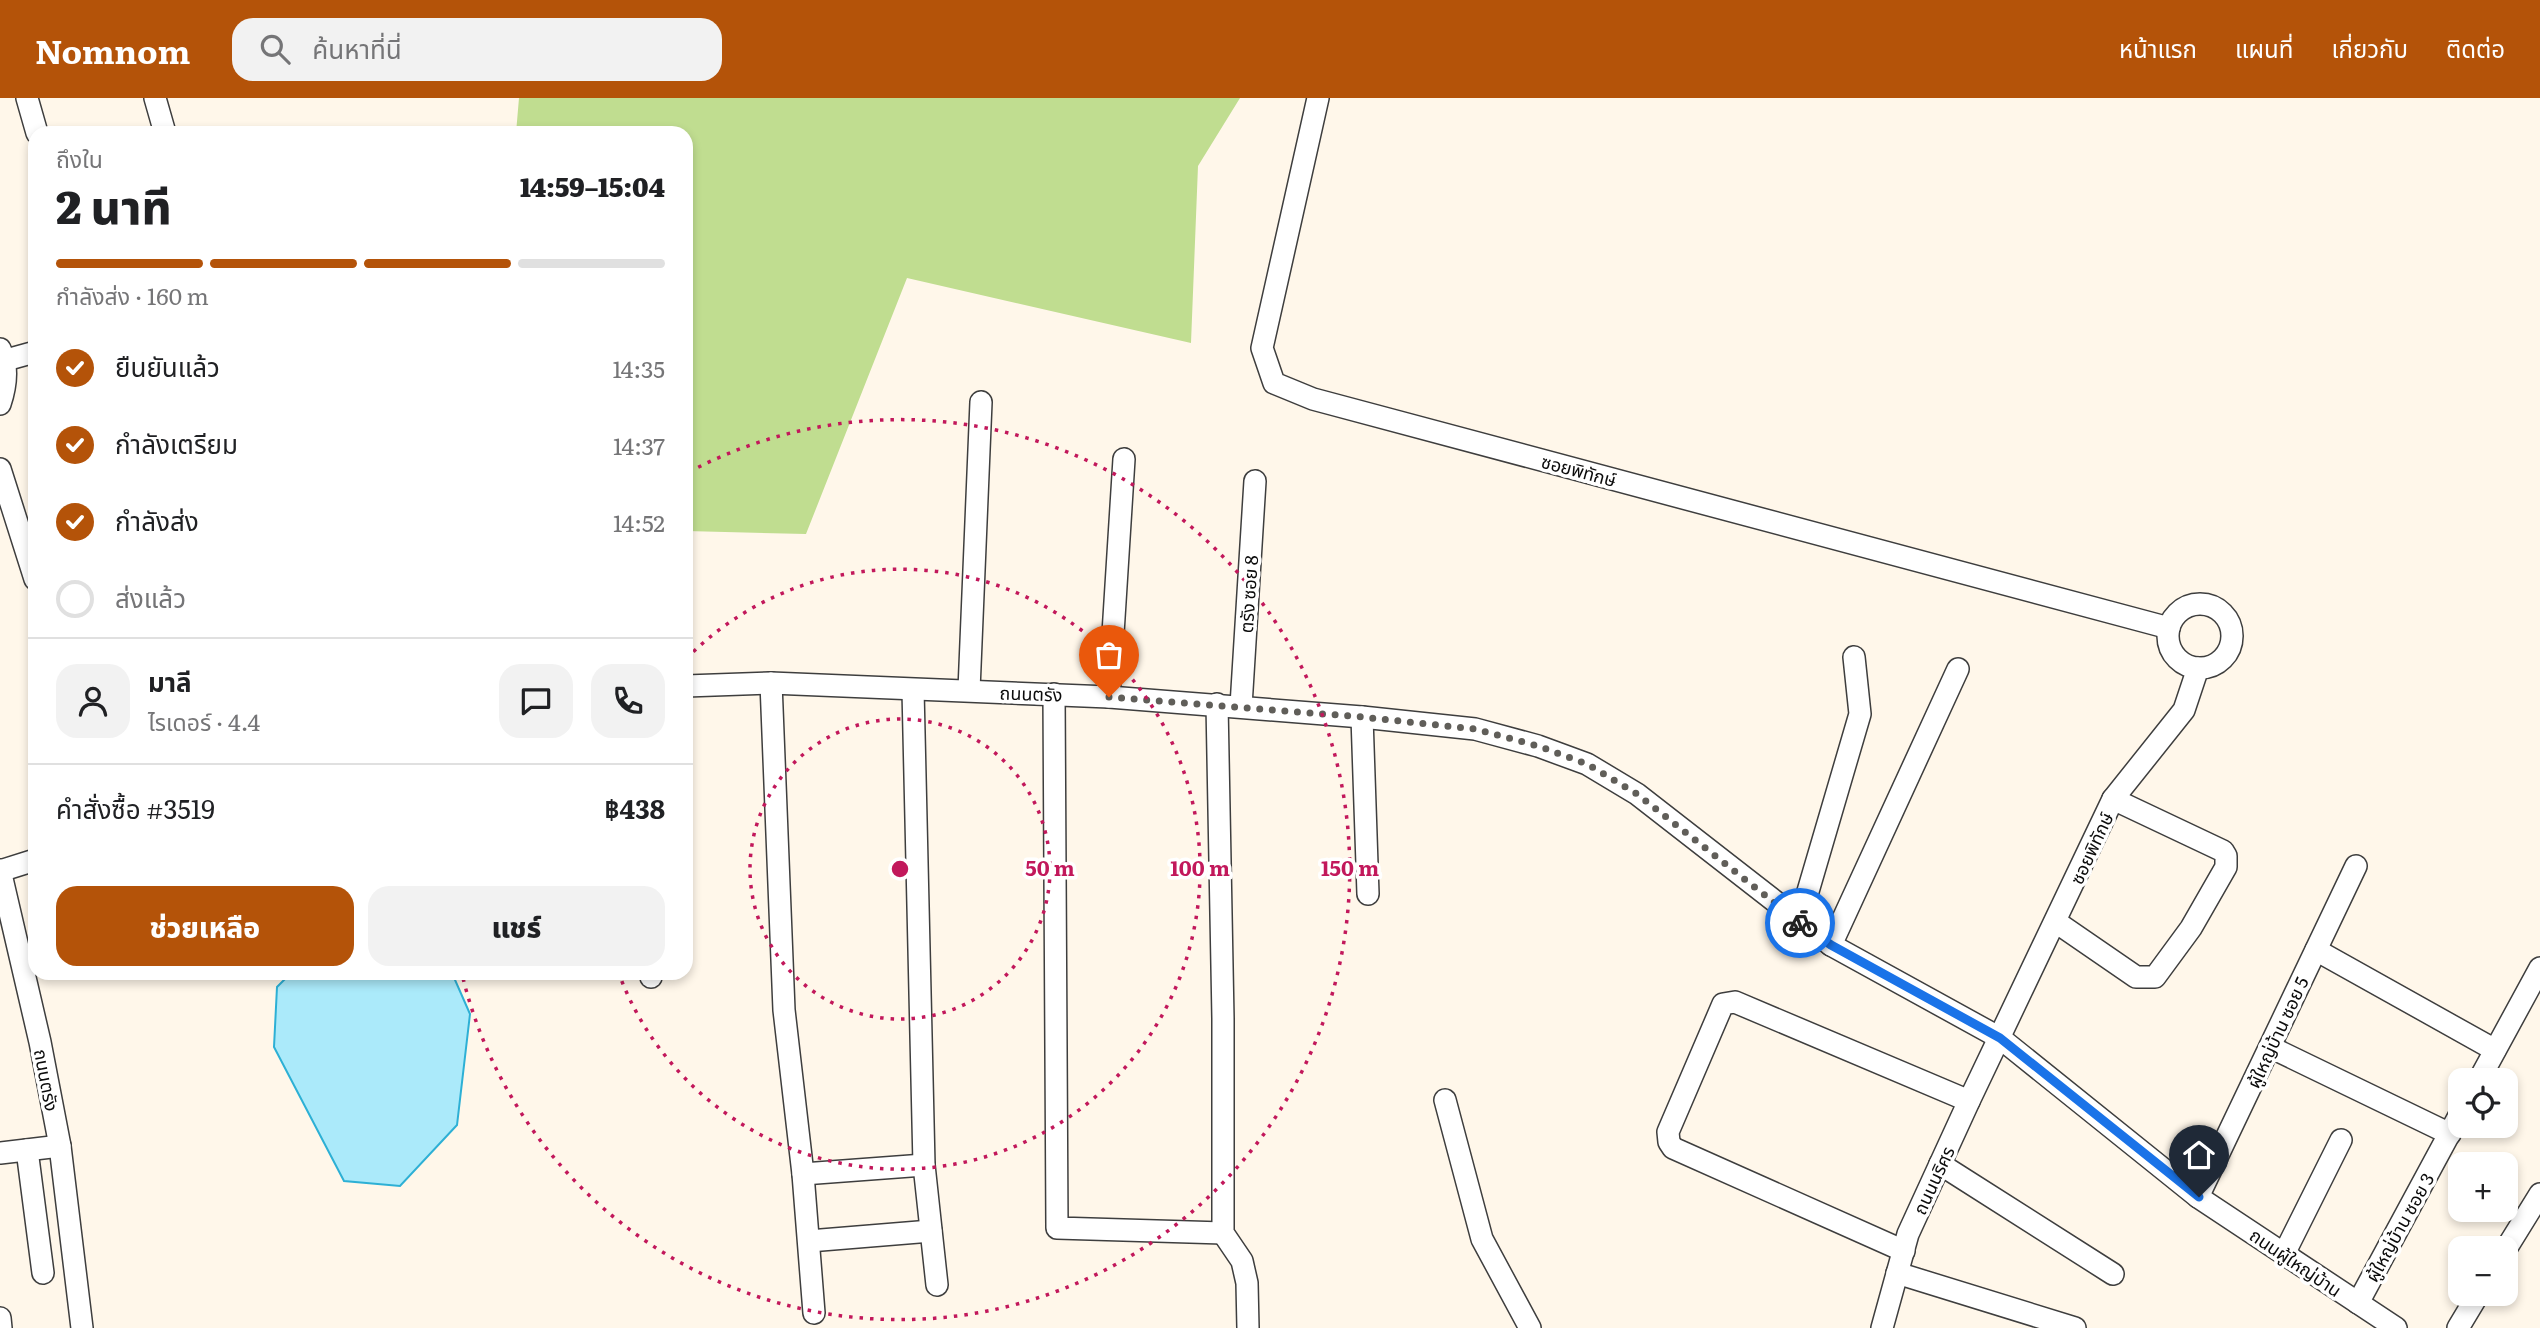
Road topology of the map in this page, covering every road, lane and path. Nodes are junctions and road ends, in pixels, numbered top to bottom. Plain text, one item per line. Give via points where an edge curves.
1 (27, 98) edge
2 (155, 98) edge
3 (1318, 98) edge
4 (35, 126) edge
5 (163, 126) edge
6 (28, 353) edge
7 (3, 355) edge
8 (981, 402) dead end
9 (0, 404) edge
10 (1124, 459) dead end
11 (0, 469) edge
12 (1255, 481) dead end
13 (28, 557) edge
14 (2169, 628) junction
15 (1854, 657) dead end
16 (2197, 668) junction
17 (1958, 669) dead end
18 (771, 683) junction
19 (693, 686) edge
20 (913, 690) junction
21 (969, 691) junction
22 (1054, 694) junction
23 (1109, 697) junction
24 (1217, 704) junction
25 (1241, 706) junction
26 (1362, 717) junction
27 (2113, 799) junction
28 (28, 862) edge
29 (2356, 866) dead end
30 (0, 871) edge
31 (1368, 894) dead end
32 (1799, 922) junction
33 (2056, 922) junction
34 (1831, 945) junction
35 (2316, 950) junction
36 (2540, 968) edge
37 (2000, 1038) junction
38 (2270, 1048) junction
39 (2495, 1050) junction
40 (2485, 1068) edge
41 (1445, 1100) dead end
42 (1969, 1101) junction
43 (2448, 1133) edge
44 (2448, 1138) edge
45 (2342, 1140) dead end
46 (60, 1146) junction
47 (27, 1150) junction
48 (0, 1153) edge
49 (1940, 1164) junction
50 (924, 1165) junction
51 (803, 1174) junction
52 (2540, 1194) edge
53 (2199, 1197) junction
54 (931, 1231) junction
55 (1223, 1233) junction
56 (2514, 1236) edge
57 (808, 1241) junction
58 (1904, 1251) junction
59 (2284, 1254) junction
60 (43, 1273) dead end
61 (1897, 1273) junction
62 (2113, 1274) dead end
63 (937, 1285) dead end
64 (2358, 1303) junction
65 (2471, 1306) edge
66 (814, 1314) dead end
67 (0, 1318) edge
68 (1, 1328) edge
69 (82, 1328) edge
70 (1248, 1328) edge
71 (1530, 1328) edge
72 (1882, 1328) edge
73 (2075, 1328) edge
74 (2396, 1328) edge
75 (2458, 1328) edge

1 - 4 street
2 - 5 street
3 - 14 street, ซอยพิทักษ์ via 1262,348 1274,383 1313,399
6 - 7 street
7 - 9 street via 5,389
8 - 21 street
10 - 23 street
11 - 13 street
12 - 25 street, ตรัง ซอย 8
14 - 16 street via 2175,657
14 - 16 street via 2180,610 2201,603 2212,605 2228,620 2232,631 2228,652 2212,667
15 - 32 street via 1860,714
16 - 27 street, ซอยพิทักษ์ via 2184,710
17 - 34 street
18 - 19 street, ถนนตรัง
18 - 20 street, ถนนตรัง
18 - 51 street via 784,1010
20 - 21 street, ถนนตรัง
20 - 50 street
21 - 22 street, ถนนตรัง
22 - 23 street, ถนนตรัง
22 - 55 street via 1057,1228
23 - 24 street, ถนนตรัง
24 - 25 street, ถนนตรัง
24 - 55 street
25 - 26 street, ถนนตรัง
26 - 31 street
26 - 32 street, ถนนตรัง via 1475,729 1587,764 1637,794
27 - 33 street, ซอยพิทักษ์
27 - 33 street via 2223,851 2226,867 2192,928 2155,977 2136,977
28 - 30 street, ถนนตรัง
29 - 35 street, ผู้ใหญ่บ้าน ซอย 5
30 - 46 street, ถนนตรัง
32 - 34 street, ถนนตรัง
33 - 37 street, ซอยพิทักษ์
34 - 37 street, ถนนตรัง
35 - 38 street, ผู้ใหญ่บ้าน ซอย 5
35 - 39 street
36 - 39 street
37 - 42 street, ถนนนริศร
37 - 53 street, ถนนผู้ใหญ่บ้าน
38 - 43 street
38 - 53 street, ผู้ใหญ่บ้าน ซอย 5
39 - 40 street
41 - 71 street via 1482,1239
42 - 49 street, ถนนนริศร
42 - 58 street via 1735,1002 1723,1004 1668,1132 1669,1142
44 - 64 street, ผู้ใหญ่บ้าน ซอย 3
45 - 59 street
46 - 47 street
46 - 69 street, ถนนตรัง
47 - 48 street
47 - 60 street
49 - 58 street, ถนนนริศร
49 - 62 street
50 - 51 street
50 - 54 street
51 - 57 street
52 - 56 street
53 - 59 street, ถนนผู้ใหญ่บ้าน
54 - 57 street
54 - 63 street
55 - 70 street via 1242,1261
57 - 66 street
58 - 61 street, ถนนนริศร
59 - 64 street, ถนนผู้ใหญ่บ้าน
61 - 72 street, ถนนนริศร
61 - 73 street
64 - 74 street, ถนนผู้ใหญ่บ้าน
65 - 75 street
67 - 68 street

